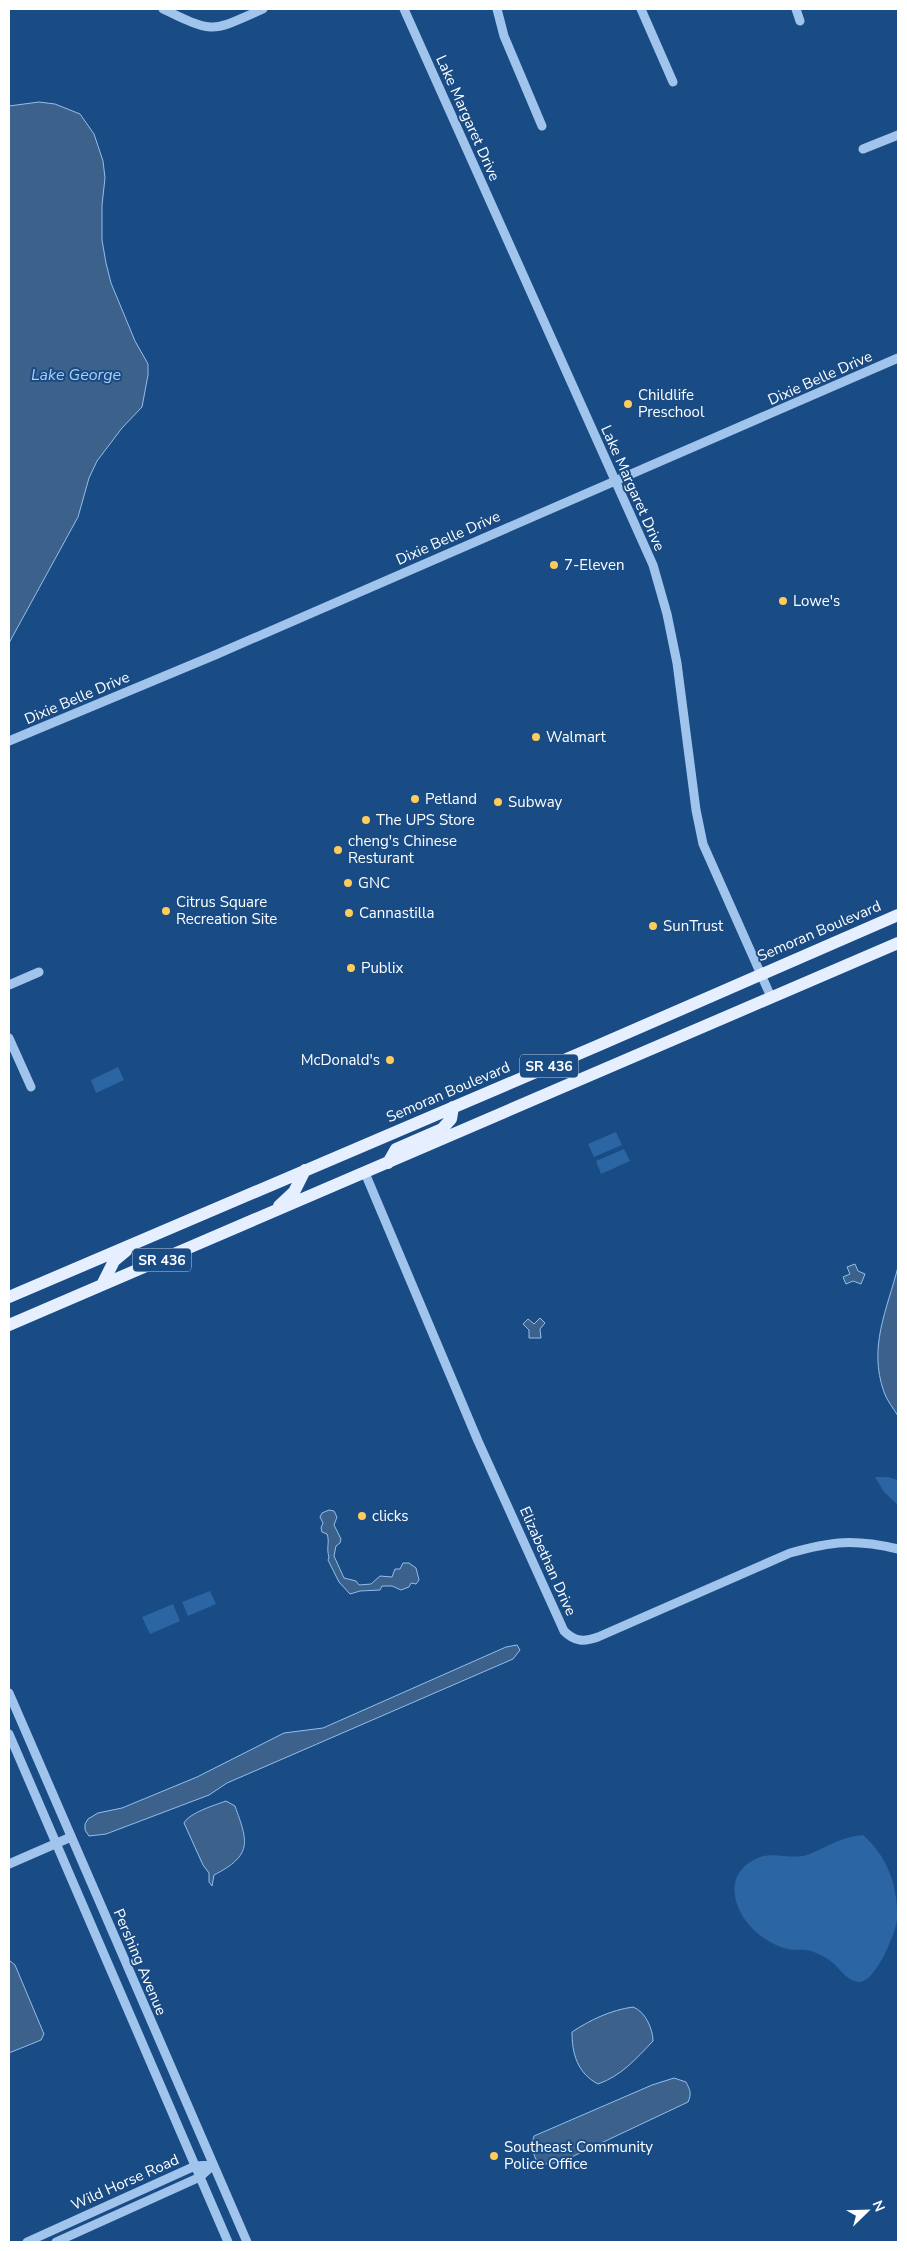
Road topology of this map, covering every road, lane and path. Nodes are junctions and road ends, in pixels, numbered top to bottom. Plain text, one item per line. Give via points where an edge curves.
1 (163, 9) edge
2 (263, 9) edge
3 (404, 9) edge
4 (497, 9) edge
5 (642, 9) edge
6 (796, 9) edge
7 (800, 21) dead end
8 (673, 82) dead end
9 (542, 126) dead end
10 (898, 135) edge
11 (863, 149) dead end
12 (898, 358) edge
13 (614, 481) junction
14 (9, 741) edge
15 (898, 915) edge
16 (898, 943) edge
17 (39, 972) dead end
18 (760, 974) junction
19 (9, 984) edge
20 (771, 997) junction
21 (9, 1038) edge
22 (31, 1087) dead end
23 (453, 1107) junction
24 (388, 1163) junction
25 (305, 1170) junction
26 (365, 1173) junction
27 (270, 1214) junction
28 (138, 1241) junction
29 (102, 1285) junction
30 (9, 1297) edge
31 (9, 1325) edge
32 (898, 1549) edge
33 (9, 1693) edge
34 (9, 1734) edge
35 (63, 1818) junction
36 (47, 1824) junction
37 (71, 1837) junction
38 (55, 1844) junction
39 (9, 1864) edge
40 (213, 2165) junction
41 (195, 2166) junction
42 (200, 2177) junction
43 (27, 2242) edge
44 (56, 2242) edge
45 (228, 2242) edge
46 (247, 2242) edge

1 - 2 street via 210,29 223,27
3 - 13 street, Lake Margaret Drive
4 - 9 street via 504,36
5 - 8 street
6 - 7 street
10 - 11 street
12 - 13 street, Dixie Belle Drive
13 - 14 street, Dixie Belle Drive
13 - 18 street, Lake Margaret Drive via 653,565 667,614 703,844
15 - 18 main road, Semoran Boulevard / SR 436
16 - 20 main road, SR 436
17 - 19 street
18 - 20 street, Lake Margaret Drive
18 - 23 main road, Semoran Boulevard / SR 436
20 - 24 main road, SR 436
21 - 22 street
23 - 24 main road via 451,1119 442,1129 396,1149
23 - 25 main road, Semoran Boulevard / SR 436
24 - 26 main road, SR 436
25 - 27 main road via 294,1192
25 - 28 main road, Semoran Boulevard / SR 436
26 - 27 main road, SR 436
26 - 32 street, Elizabethan Drive via 478,1441 569,1636 587,1641 790,1553 823,1544 846,1541
27 - 29 main road, SR 436
28 - 29 main road via 114,1261
28 - 30 main road, Semoran Boulevard / SR 436
29 - 31 main road, SR 436
33 - 35 street, Pershing Avenue
34 - 36 street, Pershing Avenue
35 - 36 street
35 - 37 street, Pershing Avenue
36 - 38 street, Pershing Avenue
37 - 38 street
37 - 40 street, Pershing Avenue
38 - 39 street
38 - 41 street, Pershing Avenue
40 - 41 street, Wild Horse Road
40 - 42 street, Wild Horse Road
40 - 46 street, Pershing Avenue
41 - 42 street, Pershing Avenue
41 - 43 street, Wild Horse Road
42 - 44 street, Wild Horse Road
42 - 45 street, Pershing Avenue

